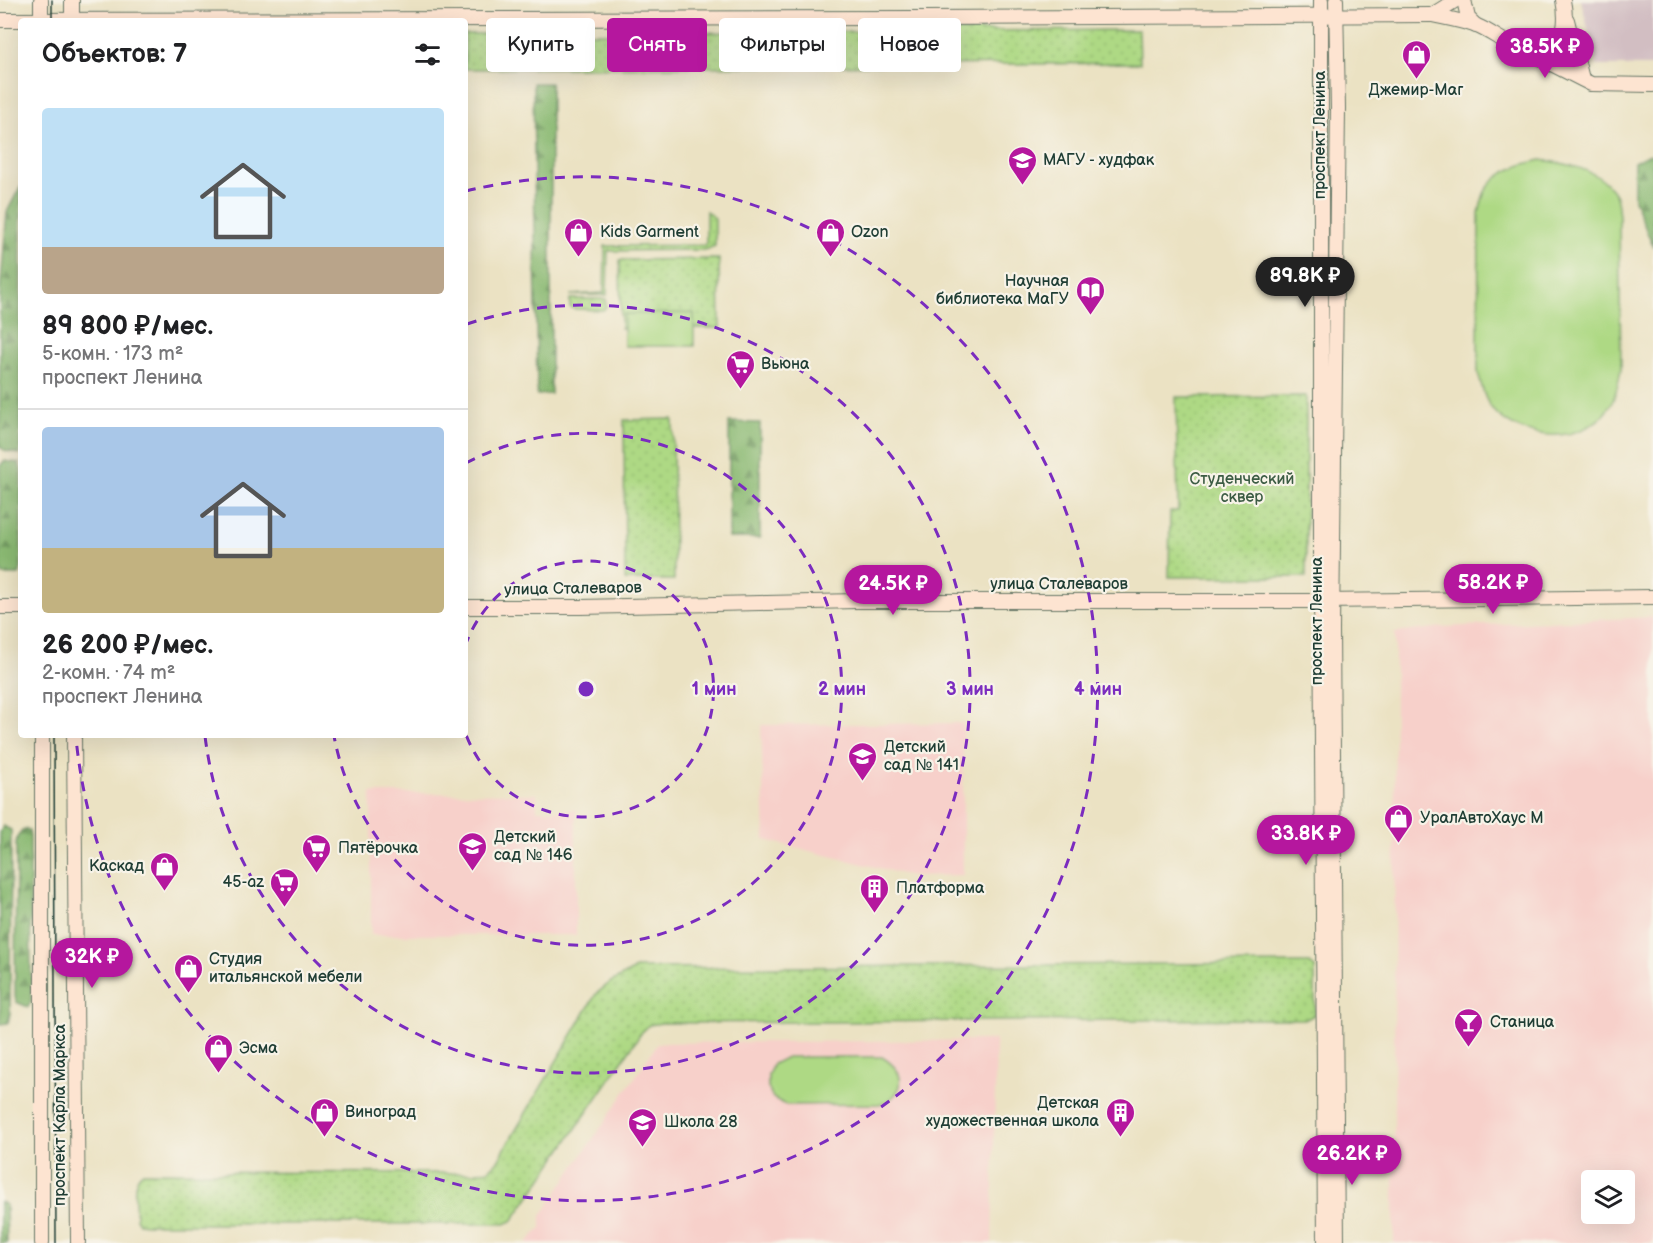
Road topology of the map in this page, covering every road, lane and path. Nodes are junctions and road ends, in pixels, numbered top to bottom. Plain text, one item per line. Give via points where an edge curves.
1 (41, 0) edge
2 (72, 0) edge
3 (1321, 0) edge
4 (1336, 0) edge
5 (1456, 0) edge
6 (1464, 0) edge
7 (1563, 0) edge
8 (1321, 15) junction
9 (1432, 15) junction
10 (1336, 16) junction
11 (1566, 17) junction
12 (41, 18) edge
13 (72, 18) edge
14 (468, 19) edge
15 (0, 20) edge
16 (18, 20) edge
17 (1476, 26) junction
18 (1522, 50) junction
19 (1586, 82) junction
20 (1653, 85) edge
21 (1653, 597) edge
22 (1327, 600) junction
23 (0, 607) edge
24 (18, 607) edge
25 (468, 607) edge
26 (42, 738) edge
27 (74, 738) edge
28 (42, 1243) edge
29 (78, 1243) edge
30 (1324, 1243) edge
31 (1337, 1243) edge

1 - 12 main road
2 - 13 main road
3 - 8 main road, проспект Ленина
4 - 10 main road, проспект Ленина
5 - 9 main road
6 - 17 main road via 1468,18
7 - 11 main road
8 - 10 main road
8 - 14 main road
8 - 22 main road, проспект Ленина
9 - 10 main road
9 - 17 main road
10 - 22 main road, проспект Ленина via 1338,108
11 - 18 main road via 1560,41 1551,49
11 - 19 main road
15 - 16 main road
17 - 18 main road
18 - 19 main road
19 - 20 main road
21 - 22 main road, улица Сталеваров
22 - 25 main road, улица Сталеваров via 865,600
22 - 30 main road, проспект Ленина
22 - 31 main road, проспект Ленина
23 - 24 main road
26 - 28 main road, проспект Карла Маркса
27 - 29 main road, проспект Карла Маркса

